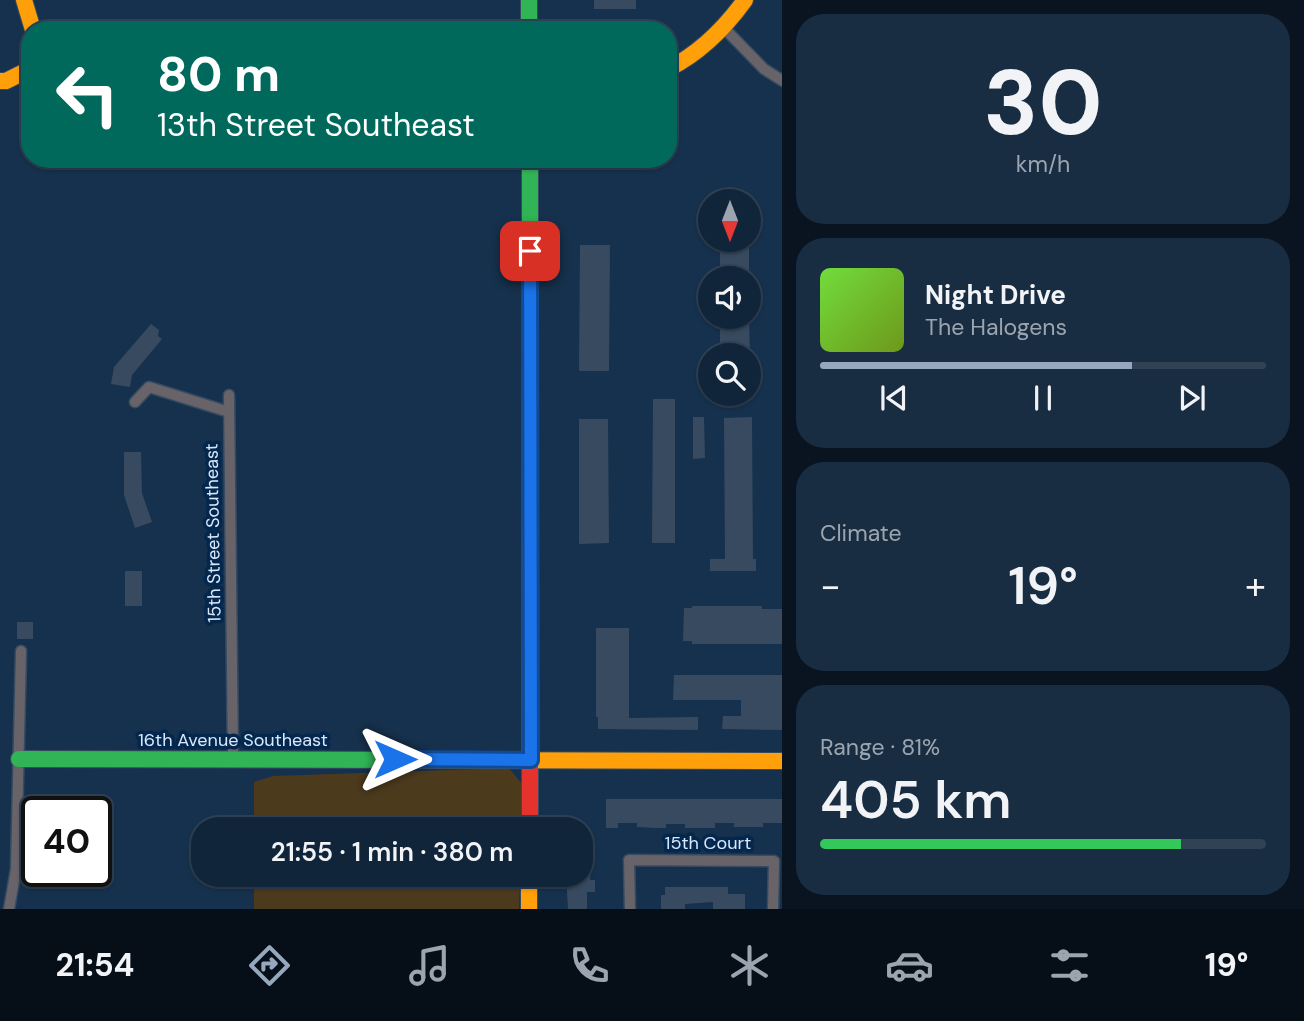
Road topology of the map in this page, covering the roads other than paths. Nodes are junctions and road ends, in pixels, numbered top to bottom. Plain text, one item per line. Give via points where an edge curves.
1 (24, 0) edge
2 (529, 0) edge
3 (745, 0) edge
4 (30, 21) edge
5 (529, 21) edge
6 (724, 28) junction
7 (677, 64) edge
8 (21, 74) edge
9 (0, 81) edge
10 (782, 81) edge
11 (530, 168) edge
12 (229, 396) dead end
13 (135, 402) dead end
14 (229, 412) junction
15 (21, 651) dead end
16 (19, 759) junction
17 (233, 759) junction
18 (531, 760) junction
19 (782, 761) edge
20 (530, 817) edge
21 (529, 887) edge
22 (9, 909) edge
23 (529, 909) edge
24 (630, 909) edge
25 (773, 909) edge

1 - 4 street
2 - 5 street
3 - 6 street
6 - 7 street
6 - 10 street
8 - 9 street
11 - 18 street
12 - 14 street, 15th Street Southeast
13 - 14 street via 149,387
14 - 17 street, 15th Street Southeast
15 - 16 street
16 - 17 street, 16th Avenue Southeast
16 - 22 street via 16,869
17 - 18 street, 16th Avenue Southeast
18 - 19 street, 16th Avenue Southeast
18 - 20 street
21 - 23 street
24 - 25 street, 15th Court via 629,860 774,860

